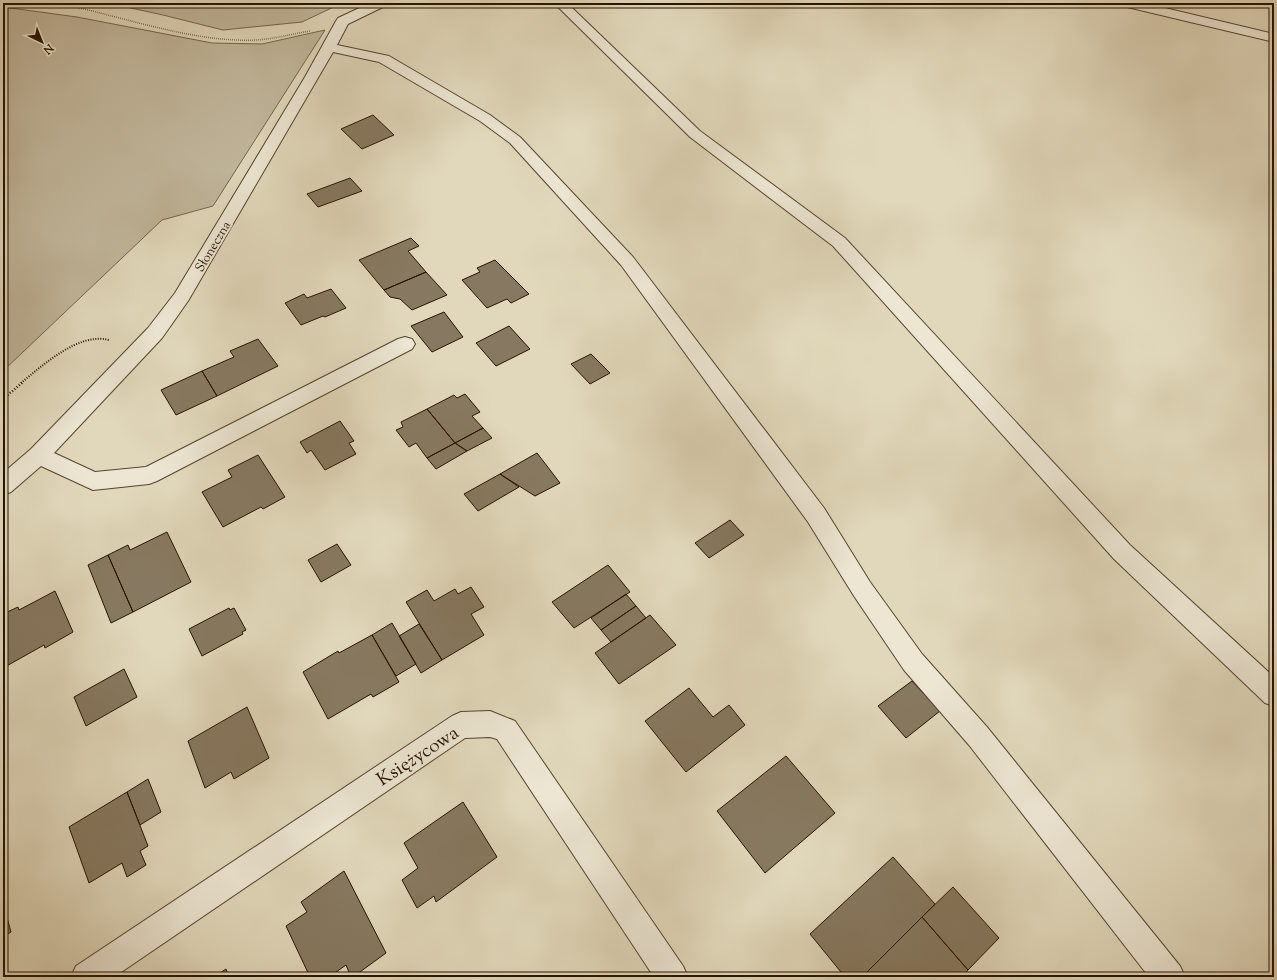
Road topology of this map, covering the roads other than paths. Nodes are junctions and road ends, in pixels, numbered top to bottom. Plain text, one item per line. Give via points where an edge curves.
1 (380, 3) edge
2 (560, 3) edge
3 (1128, 3) edge
4 (1274, 38) edge
5 (329, 47) junction
6 (405, 344) dead end
7 (39, 455) junction
8 (3, 486) edge
9 (1274, 694) edge
10 (87, 977) edge
11 (672, 977) edge
12 (1169, 977) edge

1 - 5 street, Słoneczna via 348,18
2 - 9 street via 695,134 840,242 1122,552
3 - 4 street
5 - 7 street, Słoneczna via 182,297 155,333
5 - 12 street via 384,59 485,118 515,140 626,261 816,515 862,589 913,662 978,736
6 - 7 street via 149,474 93,481
7 - 8 street, Słoneczna
10 - 11 street, Księżycowa via 461,725 490,724 506,730

